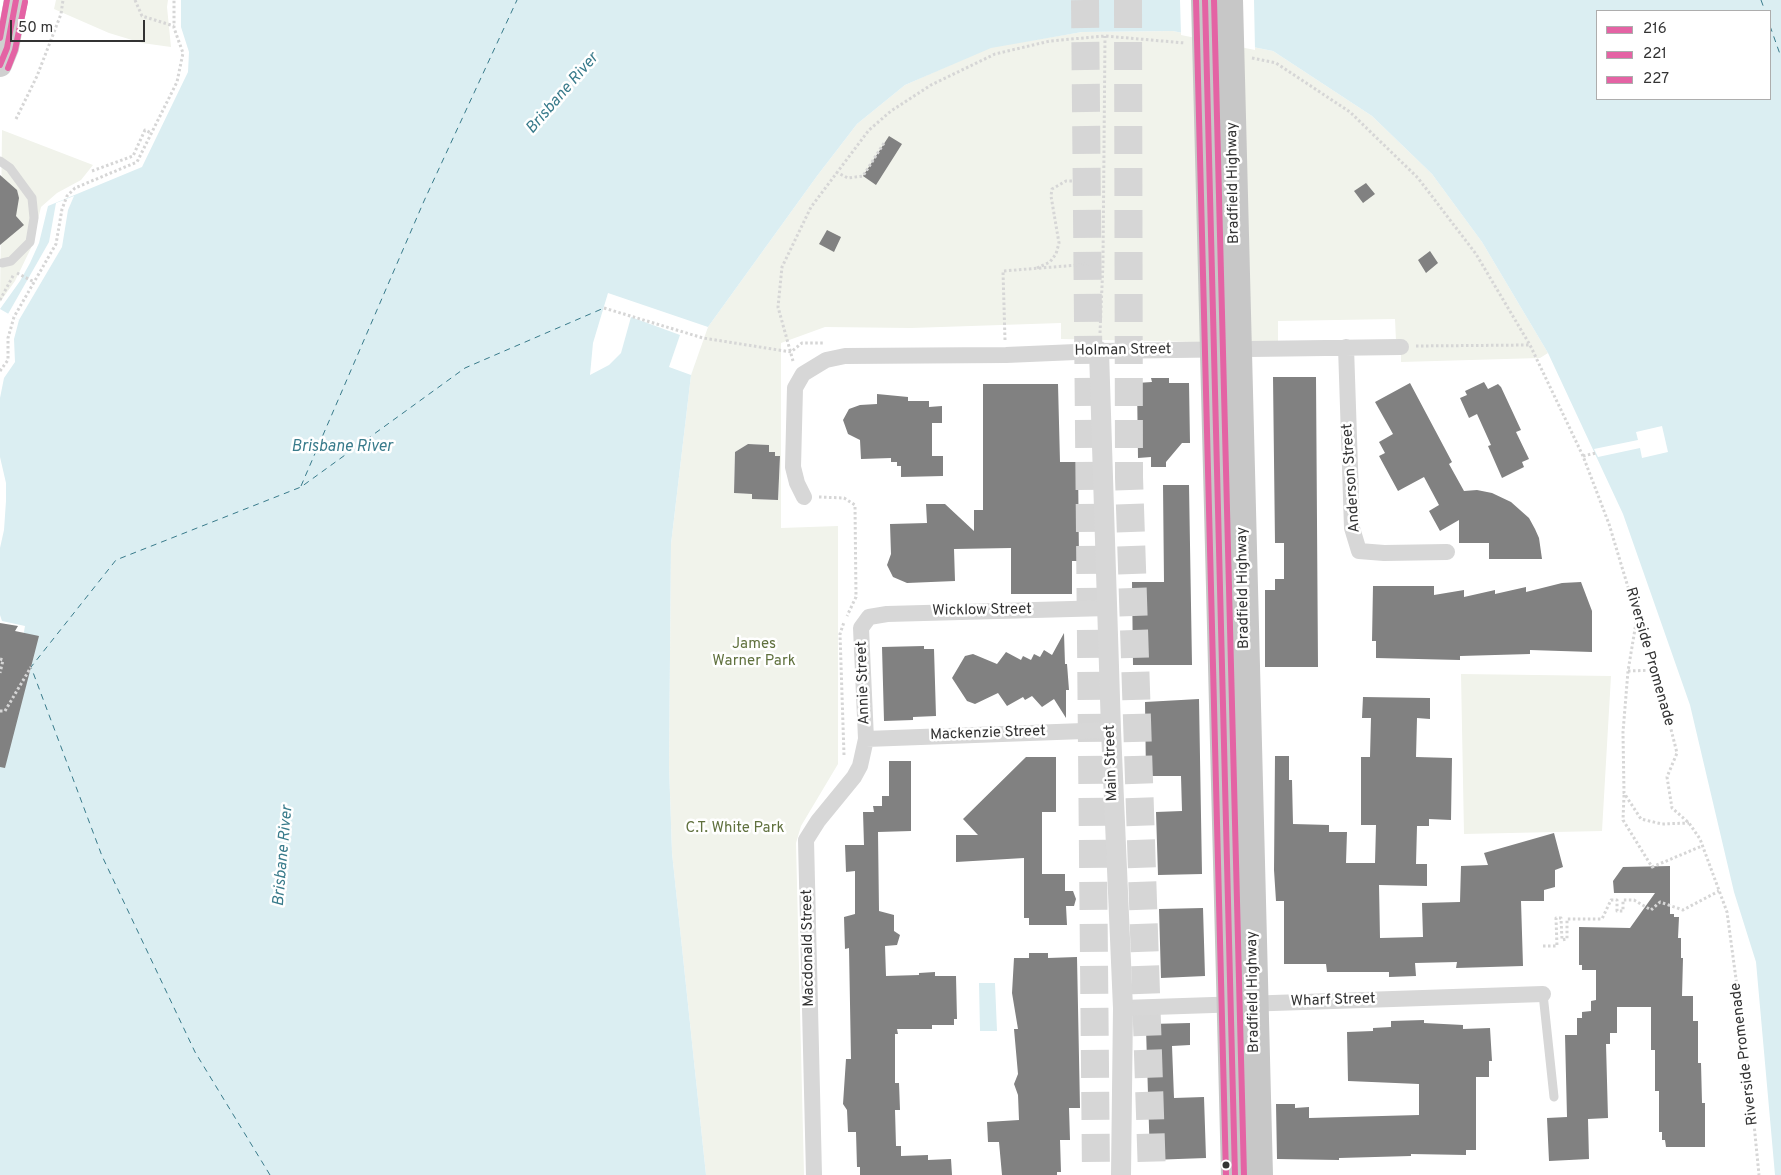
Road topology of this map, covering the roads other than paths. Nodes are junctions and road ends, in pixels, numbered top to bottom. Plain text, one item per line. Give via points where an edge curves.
1 (16, 0) edge
2 (1205, 0) edge
3 (1229, 0) edge
4 (0, 66) edge
5 (0, 160) edge
6 (2, 263) dead end
7 (1346, 347) junction
8 (1401, 347) road end
9 (1099, 351) junction
10 (804, 497) road end
11 (1447, 552) dead end
12 (1108, 608) junction
13 (861, 628) joint
14 (1111, 730) junction
15 (866, 739) junction
16 (1543, 994) joint
17 (1123, 1008) junction
18 (1554, 1097) dead end
19 (814, 1175) edge
20 (1121, 1175) edge
21 (1235, 1175) edge
22 (1259, 1175) edge

1 - 4 main road
2 - 21 highway, Bradfield Highway, bridge
3 - 22 highway, Bradfield Highway, bridge
5 - 6 lane via 32,198 34,218 30,242 10,261
7 - 8 street, Holman Street
7 - 9 street, Holman Street
7 - 11 street, Anderson Street via 1352,528 1359,551 1384,554
9 - 10 street, Holman Street via 845,356 826,360 803,374 795,388 794,467
9 - 12 street, Main Street
12 - 13 street, Wicklow Street via 887,614 869,616
12 - 14 street, Main Street
13 - 15 street, Annie Street
14 - 15 street, Mackenzie Street
14 - 17 street, Main Street
15 - 19 street, Macdonald Street via 854,778 806,840
16 - 17 street, Wharf Street
16 - 18 lane
17 - 20 street, Main Street

